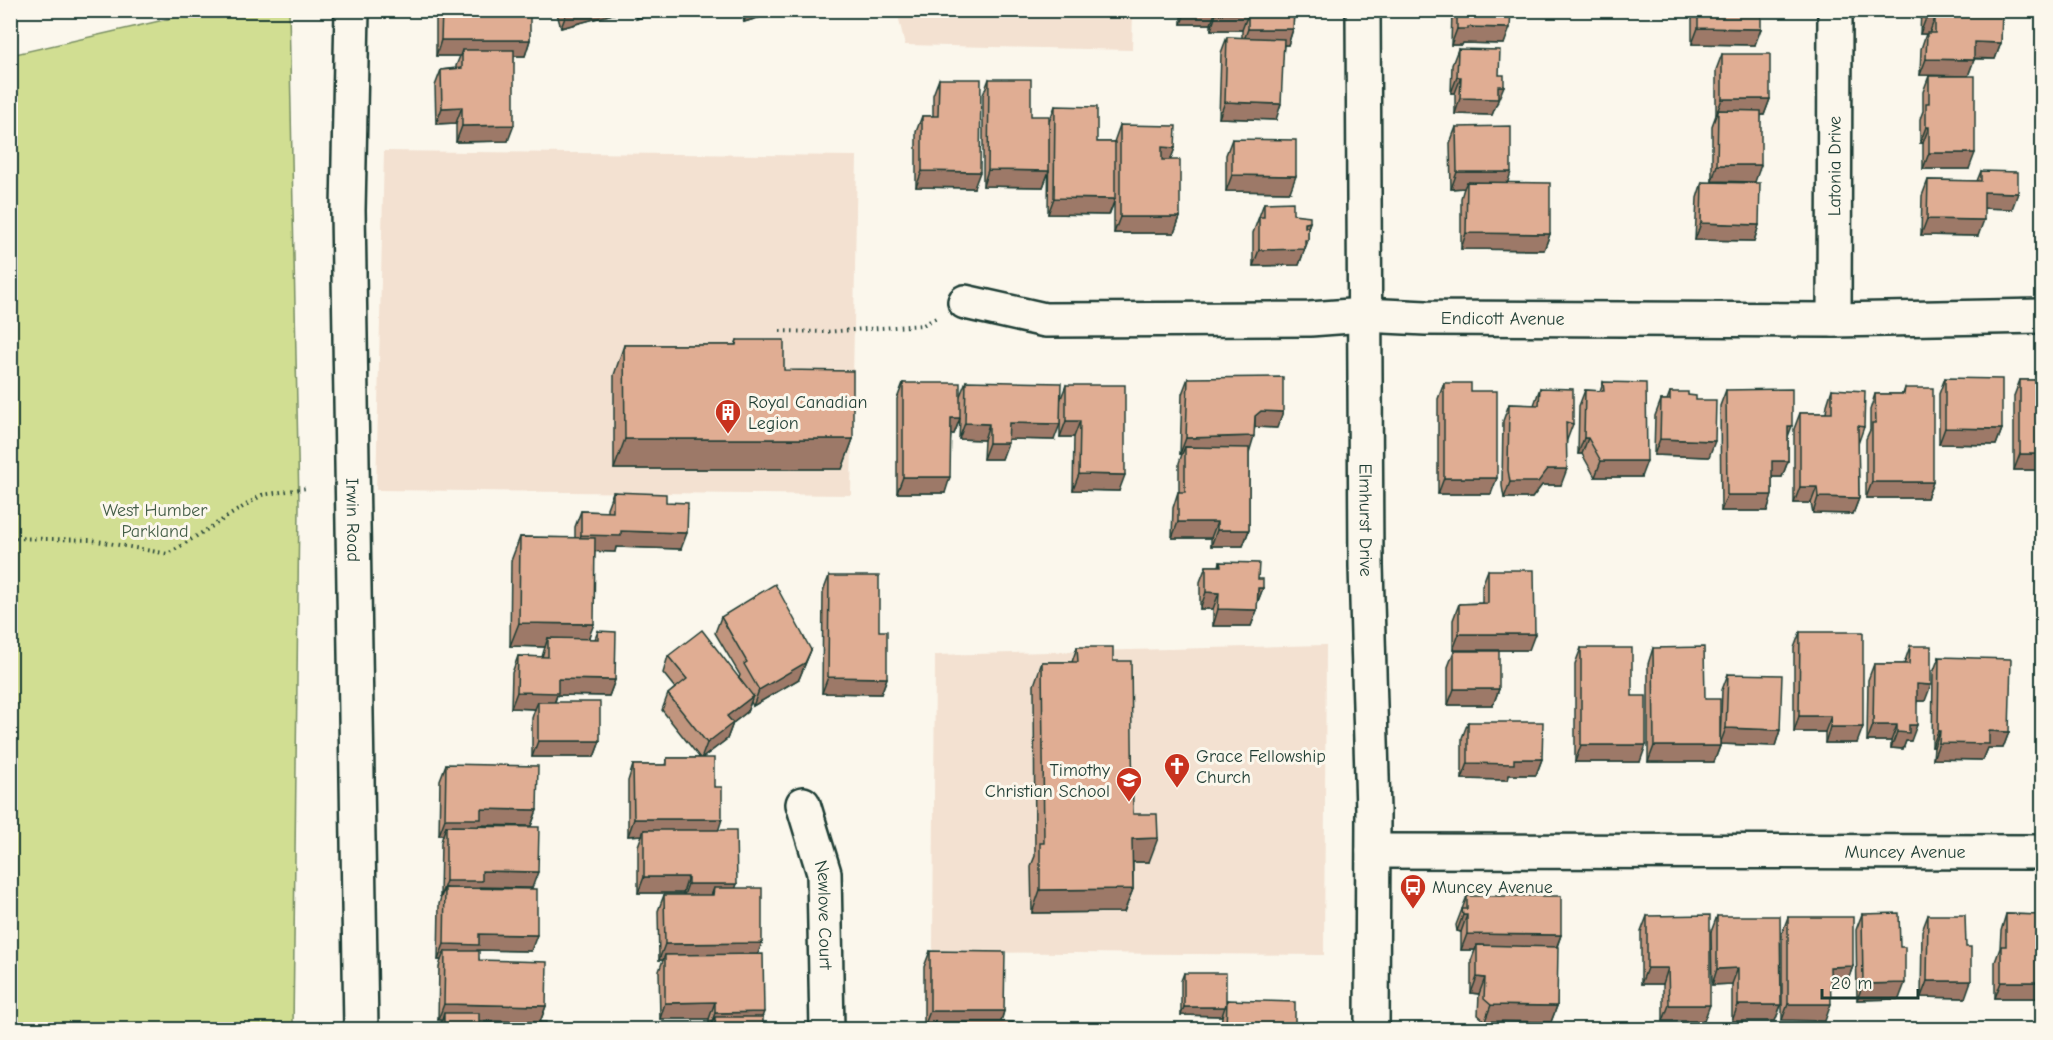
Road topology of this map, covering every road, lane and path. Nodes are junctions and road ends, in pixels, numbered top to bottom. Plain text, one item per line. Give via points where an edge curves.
1 (352, 10) edge
2 (1363, 10) edge
3 (1835, 10) edge
4 (964, 302) joint
5 (1364, 315) junction
6 (2043, 316) edge
7 (1834, 320) junction
8 (780, 332) dead end
9 (307, 488) dead end
10 (10, 538) edge
11 (803, 804) dead end
12 (1373, 851) junction
13 (2043, 852) edge
14 (361, 1029) edge
15 (826, 1029) edge
16 (1372, 1029) edge

1 - 14 street, Irwin Road via 348,210
2 - 5 street, Elmhurst Drive
3 - 7 street, Latonia Drive
4 - 5 street, Endicott Avenue via 1045,320 1310,319
4 - 8 path via 923,325
5 - 7 street, Endicott Avenue
5 - 12 street, Elmhurst Drive
6 - 7 street, Endicott Avenue
9 - 10 path via 262,495 168,554 92,540
11 - 15 street, Newlove Court via 824,873
12 - 13 street, Muncey Avenue
12 - 16 street, Elmhurst Drive

